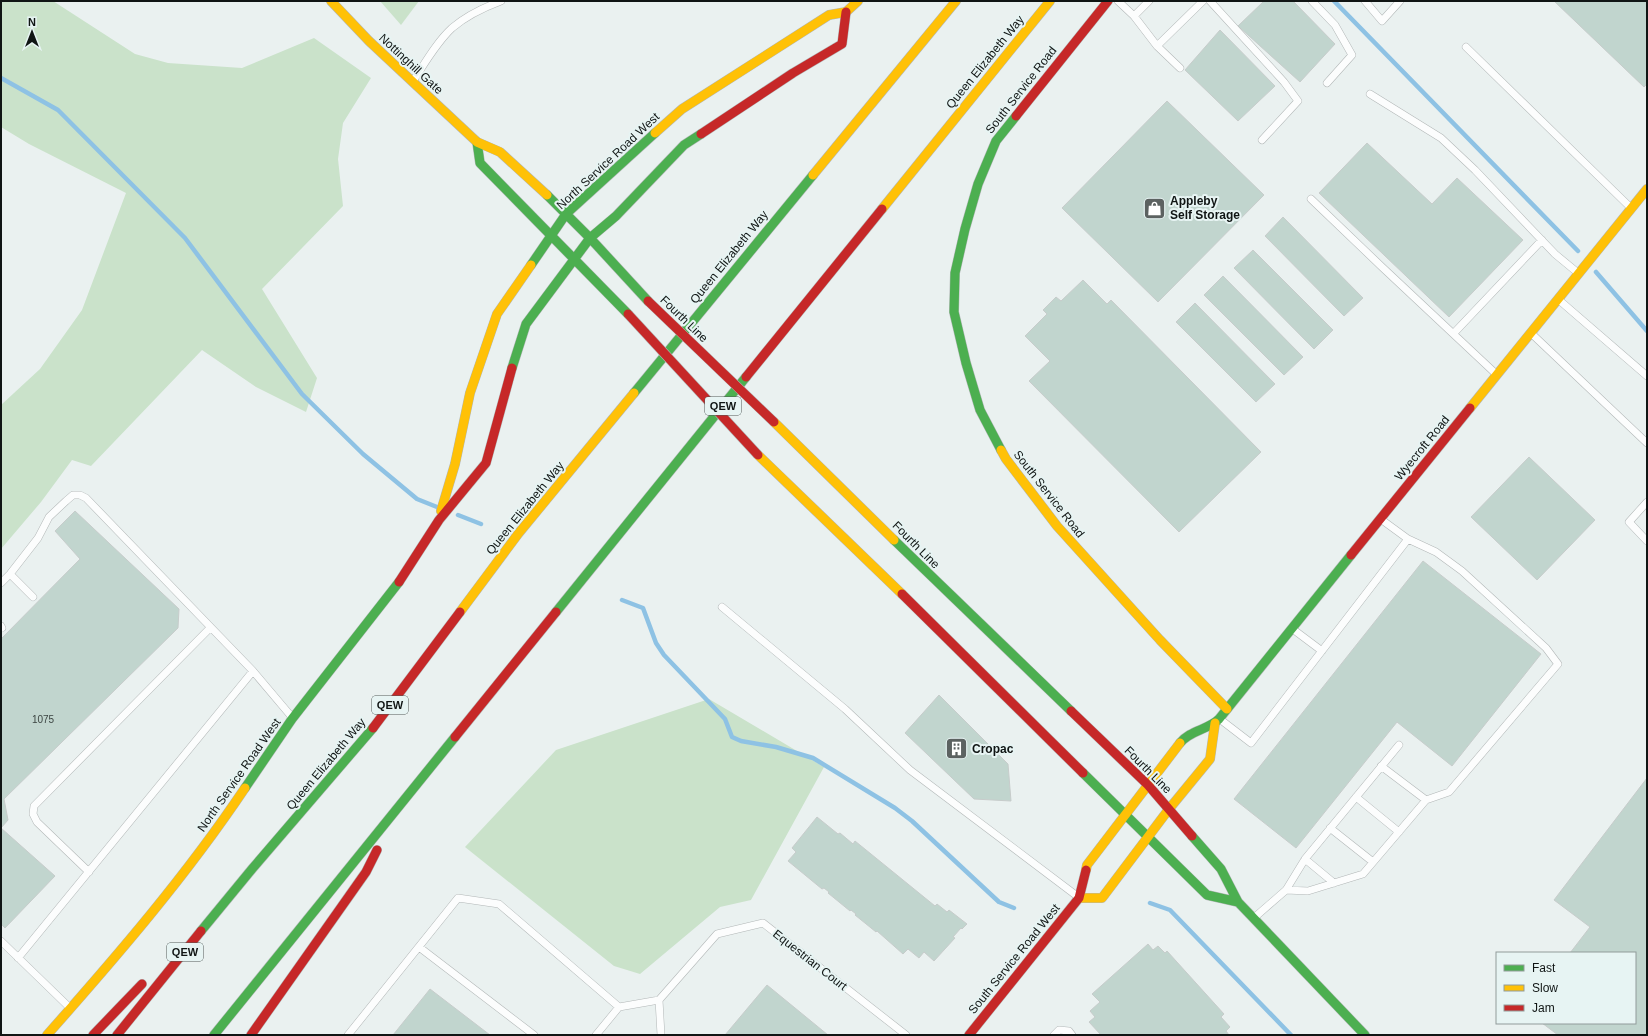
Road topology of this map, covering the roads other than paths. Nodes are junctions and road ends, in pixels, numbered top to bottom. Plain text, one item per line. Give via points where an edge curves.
1 (331, 1) edge
2 (501, 1) edge
3 (858, 1) edge
4 (956, 1) edge
5 (1050, 1) edge
6 (1108, 1) edge
7 (1118, 1) edge
8 (1149, 1) edge
9 (1203, 1) edge
10 (1210, 1) edge
11 (1312, 1) edge
12 (1365, 1) edge
13 (1400, 1) edge
14 (846, 12) junction
15 (1134, 16) junction
16 (1157, 46) junction
17 (1466, 47) dead end
18 (1180, 68) dead end
19 (413, 82) junction
20 (1327, 84) dead end
21 (1370, 94) dead end
22 (1262, 140) dead end
23 (477, 142) junction
24 (1647, 188) edge
25 (1311, 199) dead end
26 (1631, 208) junction
27 (566, 214) junction
28 (551, 235) junction
29 (590, 238) junction
30 (1542, 240) junction
31 (574, 259) junction
32 (1578, 273) junction
33 (1557, 298) junction
34 (1454, 333) junction
35 (1531, 333) junction
36 (1496, 374) junction
37 (1647, 376) edge
38 (1647, 444) edge
39 (1647, 502) edge
40 (1381, 518) junction
41 (439, 520) junction
42 (1408, 539) junction
43 (1647, 541) edge
44 (10, 574) junction
45 (1, 583) edge
46 (33, 597) dead end
47 (722, 607) dead end
48 (210, 628) junction
49 (1292, 629) junction
50 (1322, 651) junction
51 (253, 671) junction
52 (1227, 709) junction
53 (292, 719) junction
54 (1217, 721) junction
55 (1398, 745) dead end
56 (1381, 766) junction
57 (1148, 785) junction
58 (1356, 797) junction
59 (1426, 800) junction
60 (1169, 809) junction
61 (396, 812) junction
62 (1126, 815) junction
63 (1330, 828) junction
64 (1399, 832) junction
65 (1149, 837) junction
66 (1305, 858) junction
67 (1373, 862) junction
68 (252, 869) junction
69 (89, 872) junction
70 (1334, 883) junction
71 (1286, 890) junction
72 (1079, 898) junction
73 (1238, 902) junction
74 (1253, 918) junction
75 (1, 941) edge
76 (419, 947) junction
77 (170, 955) dead end
78 (18, 958) junction
79 (148, 978) dead end
80 (659, 1000) junction
81 (619, 1007) junction
82 (71, 1008) junction
83 (47, 1035) edge
84 (93, 1035) edge
85 (117, 1035) edge
86 (214, 1035) edge
87 (251, 1035) edge
88 (348, 1035) edge
89 (534, 1035) edge
90 (596, 1035) edge
91 (661, 1035) edge
92 (906, 1035) edge
93 (969, 1035) edge
94 (1054, 1035) edge
95 (1072, 1035) edge
96 (1366, 1035) edge

1 - 19 main road, Nottinghill Gate
2 - 19 lane via 485,7 453,28 436,46
3 - 14 main road, North Service Road West
4 - 68 main road, Queen Elizabeth Way / QEW via 518,534 366,737
5 - 61 main road, Queen Elizabeth Way / QEW
6 - 52 main road, South Service Road via 996,141 978,184 965,229 955,273 954,312 980,410 1006,459 1057,526 1160,640
7 - 15 lane
8 - 15 lane
9 - 16 lane
10 - 22 lane via 1284,82 1298,101
11 - 20 lane via 1335,25 1352,55
12 - 13 lane via 1382,21
14 - 27 main road, North Service Road West via 830,15 682,109
14 - 29 main road, North Service Road West via 842,44 684,145 616,216
15 - 16 lane
16 - 18 lane
17 - 26 lane
19 - 23 main road, Nottinghill Gate
21 - 30 lane via 1441,138
23 - 27 main road, Nottinghill Gate via 500,152
23 - 28 main road via 480,163
24 - 26 main road, Wyecroft Road
25 - 34 lane
26 - 32 main road, Wyecroft Road
27 - 28 main road, North Service Road West
27 - 29 main road, Fourth Line
28 - 31 main road
28 - 41 main road, North Service Road West via 497,314 470,393 455,464
29 - 31 main road, North Service Road West
29 - 57 main road, Fourth Line, bridge via 648,301
30 - 32 lane
30 - 34 lane
31 - 41 main road, North Service Road West via 526,324 486,463
31 - 62 main road, bridge via 758,455
32 - 33 main road, Wyecroft Road
33 - 35 main road, Wyecroft Road
33 - 37 lane
34 - 36 lane
35 - 36 main road, Wyecroft Road
35 - 38 lane
36 - 40 main road, Wyecroft Road
39 - 43 lane via 1628,522
40 - 42 lane
40 - 49 main road, Wyecroft Road
41 - 53 main road, North Service Road West via 399,581
42 - 50 lane
42 - 59 lane via 1436,552 1462,571 1546,648 1558,664 1449,792
44 - 45 lane
44 - 46 lane
44 - 48 lane via 38,538 49,517 73,495 80,495 86,498
47 - 72 lane via 845,709 910,770
48 - 51 lane
48 - 69 lane via 34,806 33,814 37,822
49 - 50 lane
49 - 52 main road, Wyecroft Road
50 - 54 lane via 1251,743
51 - 53 lane
51 - 69 lane
52 - 54 main road, Wyecroft Road
53 - 82 main road, North Service Road West via 217,830 116,957
54 - 57 main road, Wyecroft Road via 1185,736
54 - 60 main road via 1210,759
55 - 56 lane
56 - 58 lane
56 - 59 lane
57 - 60 main road, Fourth Line
57 - 62 main road, Wyecroft Road
58 - 63 lane
58 - 64 lane
59 - 64 lane
60 - 65 main road
60 - 73 main road, Fourth Line via 1221,868
61 - 86 main road, Queen Elizabeth Way / QEW
61 - 87 main road via 366,872
62 - 65 main road
62 - 72 main road, South Service Road West via 1087,865
63 - 66 lane
63 - 67 lane
64 - 67 lane
65 - 72 main road via 1102,898
65 - 73 main road via 1207,895
66 - 70 lane
66 - 71 lane
67 - 70 lane via 1363,874
68 - 77 main road
68 - 85 main road, Queen Elizabeth Way / QEW
69 - 78 lane
70 - 71 lane via 1308,891
71 - 74 lane
72 - 93 main road, South Service Road West
73 - 74 main road, Fourth Line
74 - 96 main road, Fourth Line
75 - 78 lane
76 - 81 lane via 458,898 499,904
76 - 88 lane
76 - 89 lane
78 - 82 lane
79 - 84 main road
80 - 81 lane
80 - 91 lane
80 - 92 lane, Equestrian Court via 717,934 764,923
81 - 90 lane
82 - 83 main road, North Service Road West
94 - 95 lane via 1059,1030 1069,1031

